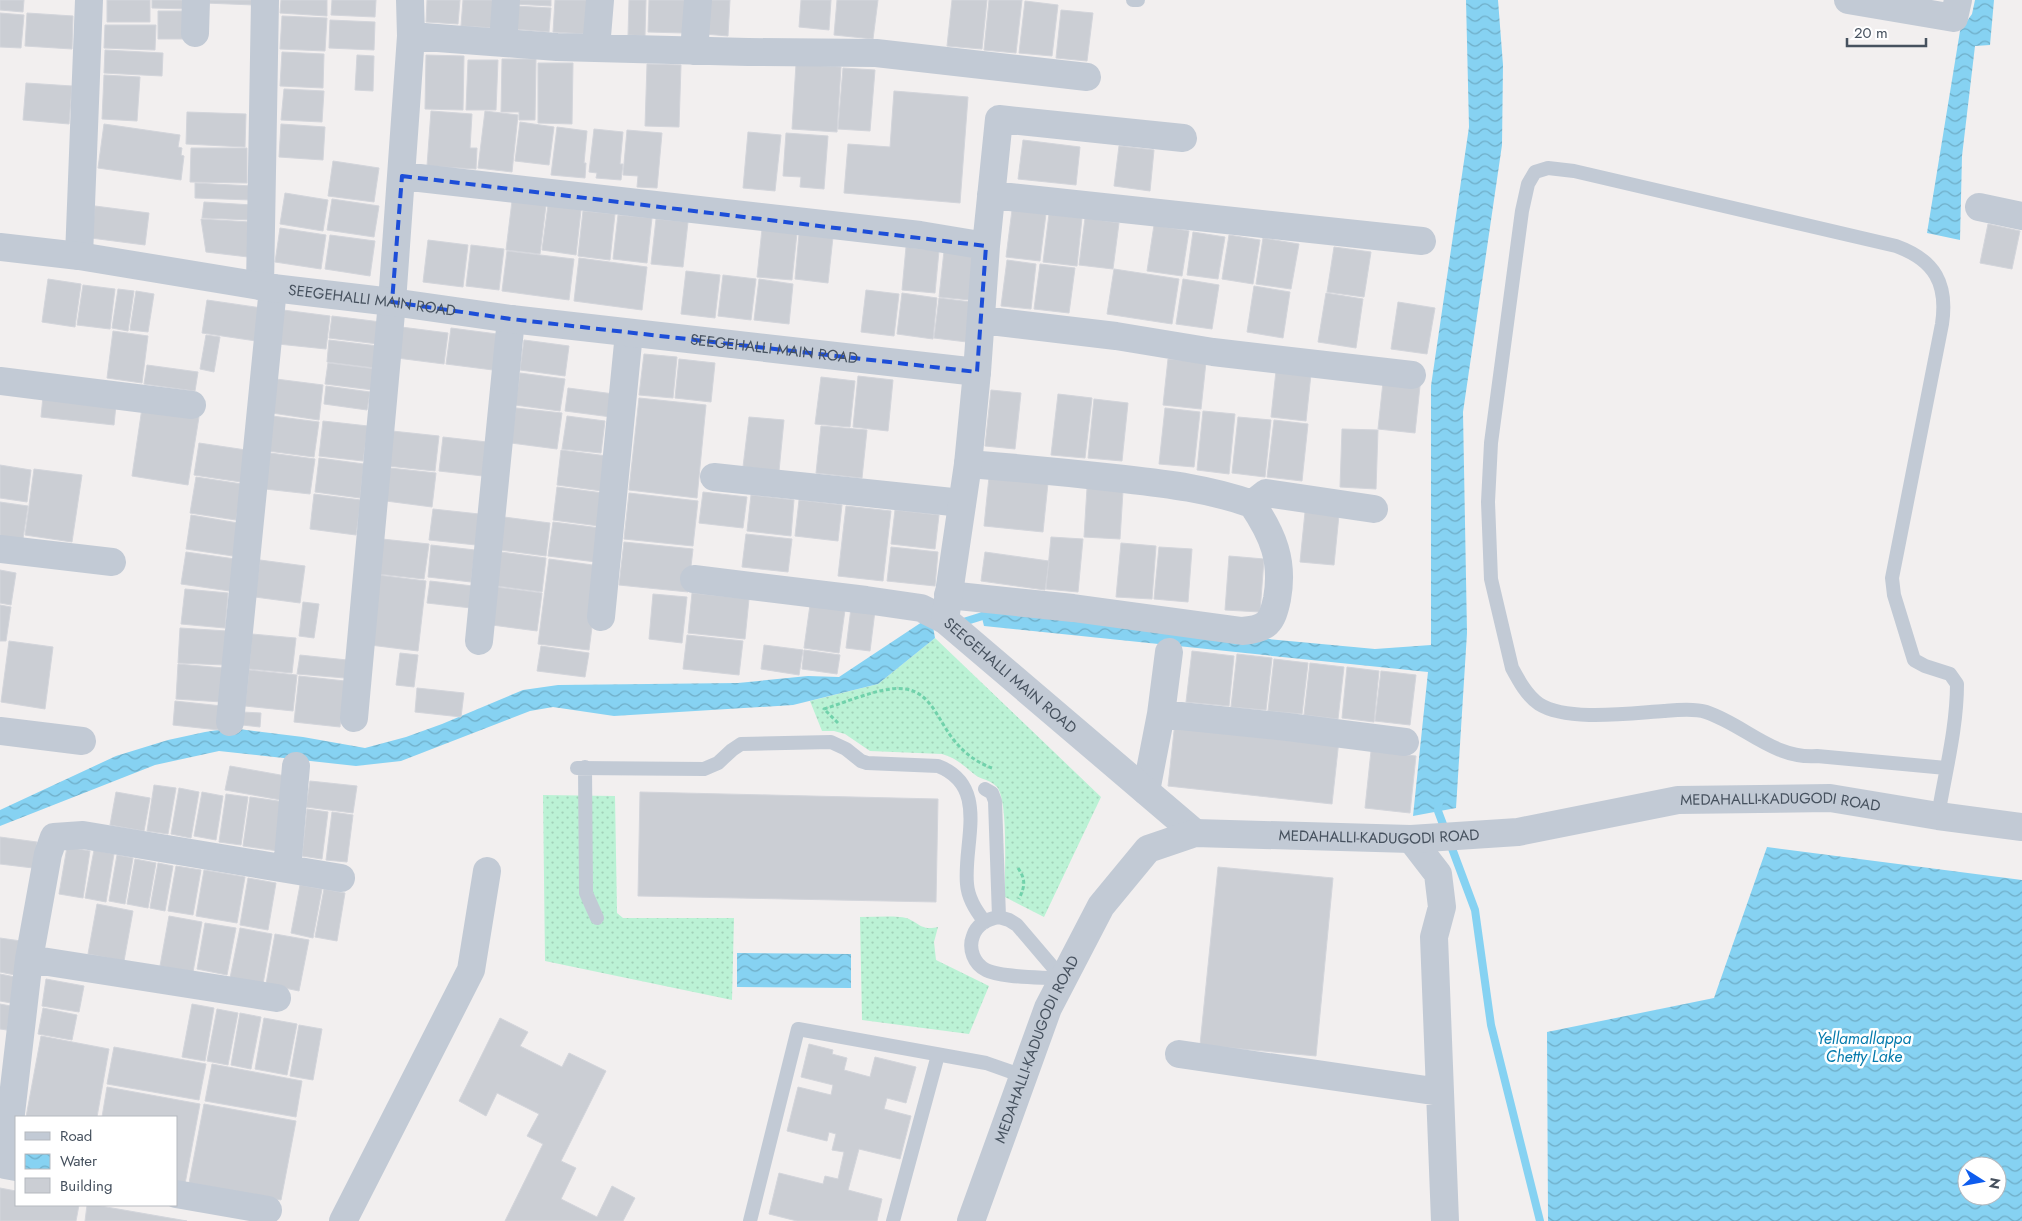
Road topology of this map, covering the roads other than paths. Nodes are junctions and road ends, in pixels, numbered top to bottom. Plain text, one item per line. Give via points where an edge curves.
1 (89, 0) edge
2 (196, 0) edge
3 (265, 0) edge
4 (410, 0) edge
5 (506, 0) edge
6 (600, 0) edge
7 (698, 0) edge
8 (1133, 0) edge
9 (1138, 0) edge
10 (1848, 0) edge
11 (1958, 0) edge
12 (195, 32) dead end
13 (411, 36) junction
14 (503, 43) junction
15 (596, 48) junction
16 (694, 51) junction
17 (1087, 77) dead end
18 (1183, 138) dead end
19 (402, 176) junction
20 (991, 195) junction
21 (1979, 207) dead end
22 (2022, 216) edge
23 (1422, 241) dead end
24 (986, 246) junction
25 (0, 247) edge
26 (79, 256) junction
27 (267, 287) junction
28 (392, 302) junction
29 (511, 319) junction
30 (982, 320) junction
31 (629, 333) junction
32 (977, 372) junction
33 (1412, 375) dead end
34 (0, 382) edge
35 (192, 405) dead end
36 (968, 464) junction
37 (714, 477) dead end
38 (962, 504) junction
39 (1252, 504) junction
40 (1374, 509) dead end
41 (0, 549) edge
42 (112, 562) dead end
43 (694, 579) dead end
44 (946, 608) junction
45 (601, 618) dead end
46 (479, 641) dead end
47 (1169, 652) dead end
48 (1161, 714) junction
49 (354, 718) dead end
50 (230, 722) dead end
51 (0, 731) edge
52 (82, 741) dead end
53 (1405, 742) dead end
54 (296, 766) dead end
55 (1946, 768) junction
56 (985, 789) dead end
57 (1146, 791) junction
58 (1938, 816) junction
59 (2022, 827) edge
60 (1195, 833) junction
61 (1420, 839) junction
62 (287, 869) junction
63 (487, 872) dead end
64 (342, 878) dead end
65 (999, 917) junction
66 (597, 918) dead end
67 (985, 922) junction
68 (29, 959) junction
69 (1063, 979) junction
70 (277, 998) dead end
71 (938, 1054) junction
72 (1179, 1054) dead end
73 (1023, 1076) junction
74 (1440, 1092) junction
75 (6, 1099) edge
76 (15, 1167) edge
77 (178, 1194) edge
78 (268, 1210) dead end
79 (343, 1221) edge
80 (750, 1221) edge
81 (893, 1221) edge
82 (971, 1221) edge
83 (1445, 1221) edge

1 - 26 street
2 - 12 street
3 - 27 street
4 - 13 street
5 - 14 street
6 - 15 street
7 - 16 street
8 - 9 lane
10 - 11 street via 1954,18
13 - 14 street
13 - 19 street
14 - 15 street
15 - 16 street
16 - 17 street via 876,53
18 - 20 street via 999,119
19 - 24 street via 920,235
19 - 28 street
20 - 23 street
20 - 24 street
21 - 22 street
24 - 30 street
25 - 26 street, SEEGEHALLI MAIN ROAD
26 - 27 street, SEEGEHALLI MAIN ROAD
27 - 28 street, SEEGEHALLI MAIN ROAD
27 - 50 street
28 - 29 street, SEEGEHALLI MAIN ROAD
28 - 49 street
29 - 31 street, SEEGEHALLI MAIN ROAD
29 - 46 street
30 - 32 street
30 - 33 street
31 - 32 street, SEEGEHALLI MAIN ROAD
31 - 45 street
32 - 36 street, SEEGEHALLI MAIN ROAD
34 - 35 street
36 - 38 street, SEEGEHALLI MAIN ROAD
36 - 39 street via 1183,486
37 - 38 street
38 - 44 street, SEEGEHALLI MAIN ROAD
39 - 40 street via 1266,493
39 - 44 street via 1274,542 1280,564 1274,617 1260,630 1242,631 1111,612
41 - 42 street
43 - 44 street via 921,608
44 - 57 street, SEEGEHALLI MAIN ROAD
47 - 48 street
48 - 53 street via 1288,726
48 - 57 street
51 - 52 street
54 - 62 street
55 - 55 lane via 1957,684 1950,674 1914,660 1892,578 1942,324 1942,288 1935,271 1911,251 1896,246 1574,171 1548,168 1535,172 1528,184 1522,210 1491,443 1488,502 1491,579 1512,668 1519,681 1540,704 1556,710 1585,715 1703,711 1781,751 1807,757
55 - 58 lane
56 - 65 lane via 992,793 995,801
57 - 60 street, SEEGEHALLI MAIN ROAD
58 - 59 street, MEDAHALLI-KADUGODI ROAD
58 - 61 street, MEDAHALLI-KADUGODI ROAD via 1830,798 1678,800 1518,832
60 - 61 street, MEDAHALLI-KADUGODI ROAD
60 - 69 street, MEDAHALLI-KADUGODI ROAD via 1148,849 1101,906
61 - 74 street via 1438,874 1442,907 1434,937
62 - 64 street
62 - 68 street via 83,835 54,837
63 - 79 street via 471,970
65 - 67 lane
65 - 69 lane via 1017,925
66 - 67 lane via 586,893 581,768 704,769 718,763 741,744 822,742 838,745 867,763 938,766 949,770 958,779 971,803 967,884 974,905
67 - 69 lane via 974,932 971,940 971,949 979,965 995,973
68 - 70 street
68 - 75 street
69 - 73 street, MEDAHALLI-KADUGODI ROAD via 1048,1008
71 - 73 lane
71 - 80 lane via 798,1029
71 - 81 lane
72 - 74 street
73 - 82 street, MEDAHALLI-KADUGODI ROAD
74 - 83 street
75 - 76 street via 5,1165
77 - 78 street

